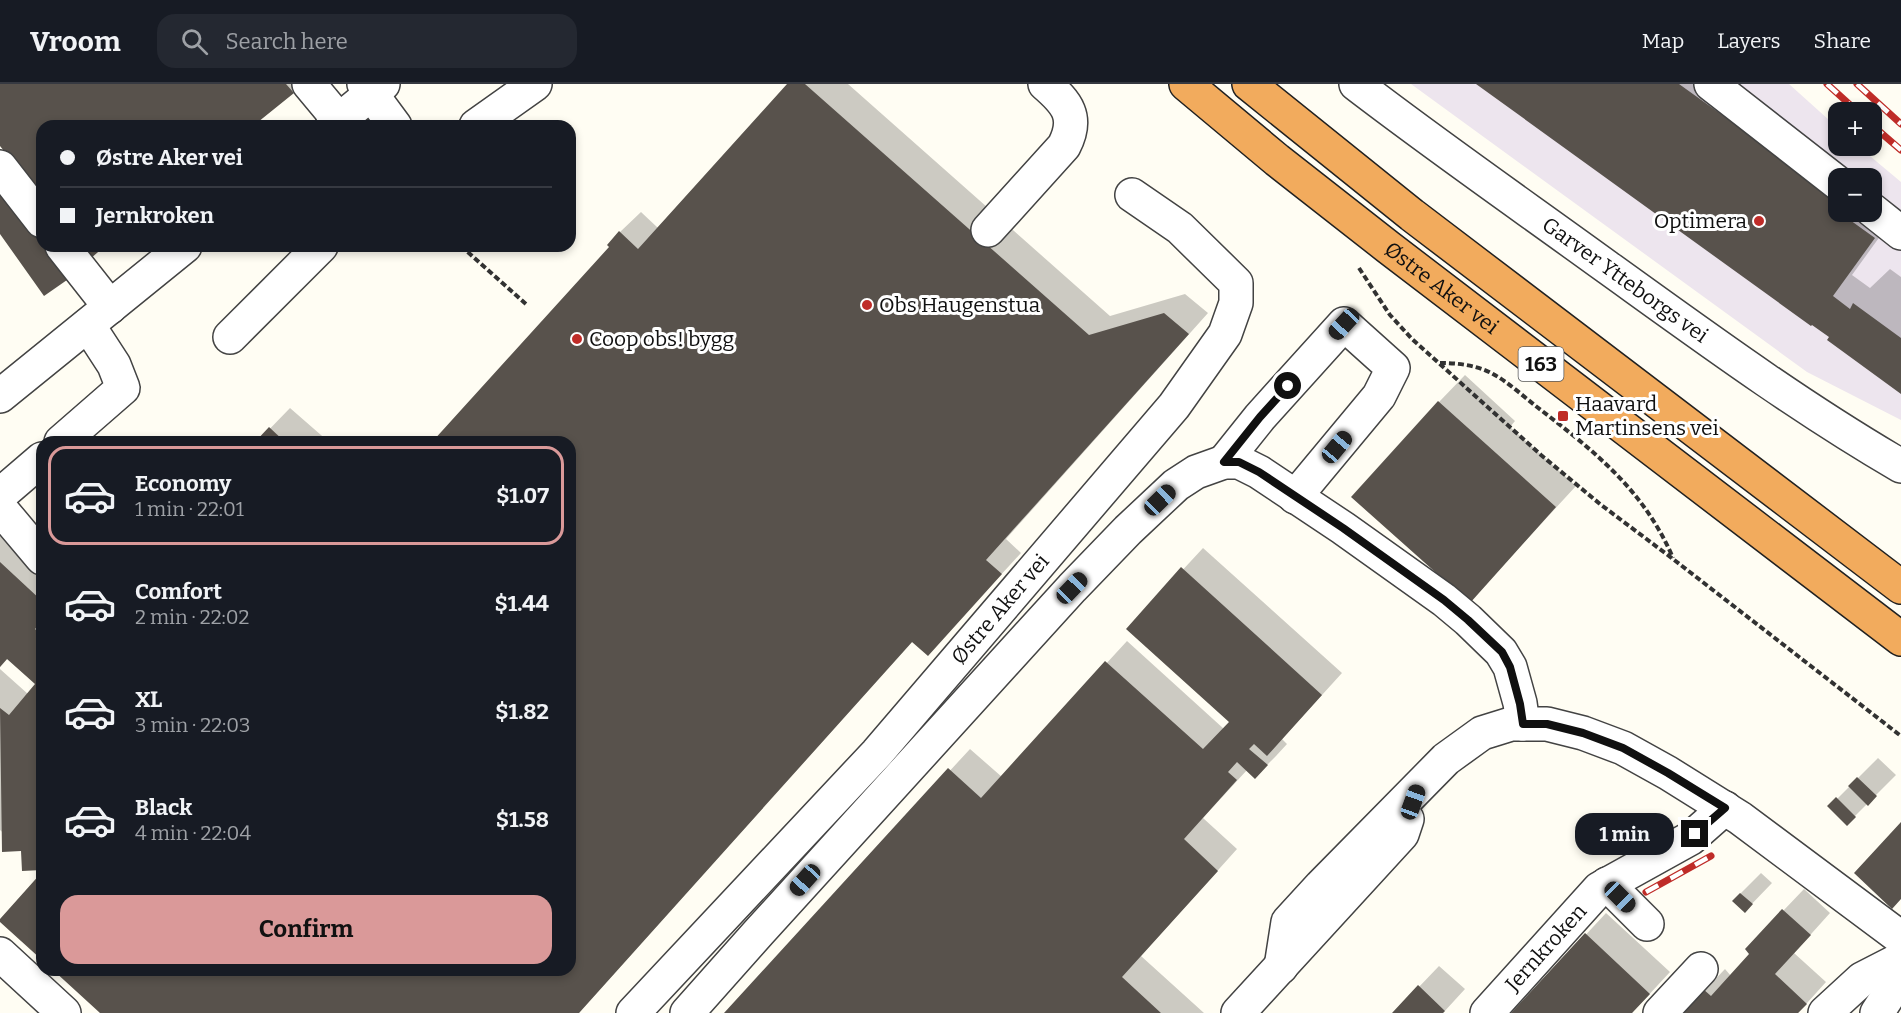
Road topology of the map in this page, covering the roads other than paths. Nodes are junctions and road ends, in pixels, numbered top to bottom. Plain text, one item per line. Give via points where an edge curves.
1 (309, 84) edge
2 (535, 84) edge
3 (1045, 84) edge
4 (1186, 84) edge
5 (1249, 84) edge
6 (1356, 84) edge
7 (1711, 84) edge
8 (373, 87) edge
9 (333, 120) edge
10 (338, 120) edge
11 (392, 120) edge
12 (484, 120) edge
13 (0, 167) edge
14 (1828, 175) edge
15 (1132, 195) dead end
16 (36, 213) edge
17 (1882, 218) edge
18 (988, 230) dead end
19 (1901, 233) edge
20 (65, 252) edge
21 (178, 252) edge
22 (315, 252) edge
23 (99, 316) junction
24 (230, 337) dead end
25 (0, 396) edge
26 (68, 436) edge
27 (1224, 462) junction
28 (36, 464) edge
29 (1901, 466) edge
30 (0, 495) edge
31 (1295, 497) junction
32 (0, 508) edge
33 (36, 551) edge
34 (1901, 587) edge
35 (1901, 639) edge
36 (1523, 724) junction
37 (1725, 808) junction
38 (1607, 884) junction
39 (1647, 924) dead end
40 (1901, 938) edge
41 (0, 954) edge
42 (1901, 959) edge
43 (1701, 969) dead end
44 (1901, 975) edge
45 (64, 1013) edge
46 (633, 1013) edge
47 (687, 1013) edge
48 (1238, 1013) edge
49 (1487, 1013) edge
50 (1660, 1013) edge
51 (1825, 1013) edge
52 (1877, 1013) edge

1 - 9 street
2 - 12 street
3 - 18 street via 1066,105 1071,116 1068,137
4 - 35 highway, Østre Aker vei / 163 via 1277,160
5 - 34 highway, Østre Aker vei / 163 via 1412,215
6 - 29 street, Garver Ytteborgs vei via 1759,376
7 - 14 street
8 - 10 street
8 - 11 street
13 - 16 street
15 - 46 street, Østre Aker vei via 1180,228 1236,283 1236,303 1225,334 1174,406 877,753
17 - 19 street
20 - 23 street
21 - 23 street
22 - 24 street
23 - 25 street
23 - 26 street via 123,388
27 - 31 street via 1239,462
27 - 31 street via 1344,324 1393,368 1378,396
27 - 47 street, Østre Aker vei via 1176,484 1120,538
28 - 30 street
31 - 36 street via 1444,600 1502,652 1510,667
32 - 33 street
36 - 37 street via 1547,724 1623,748
36 - 48 street via 1482,733 1446,759 1419,786 1288,922 1281,967
37 - 38 street, Jernkroken via 1690,838
37 - 40 street
38 - 39 street
38 - 49 street, Jernkroken
41 - 45 street
42 - 51 street via 1862,979
43 - 50 street
44 - 52 street

